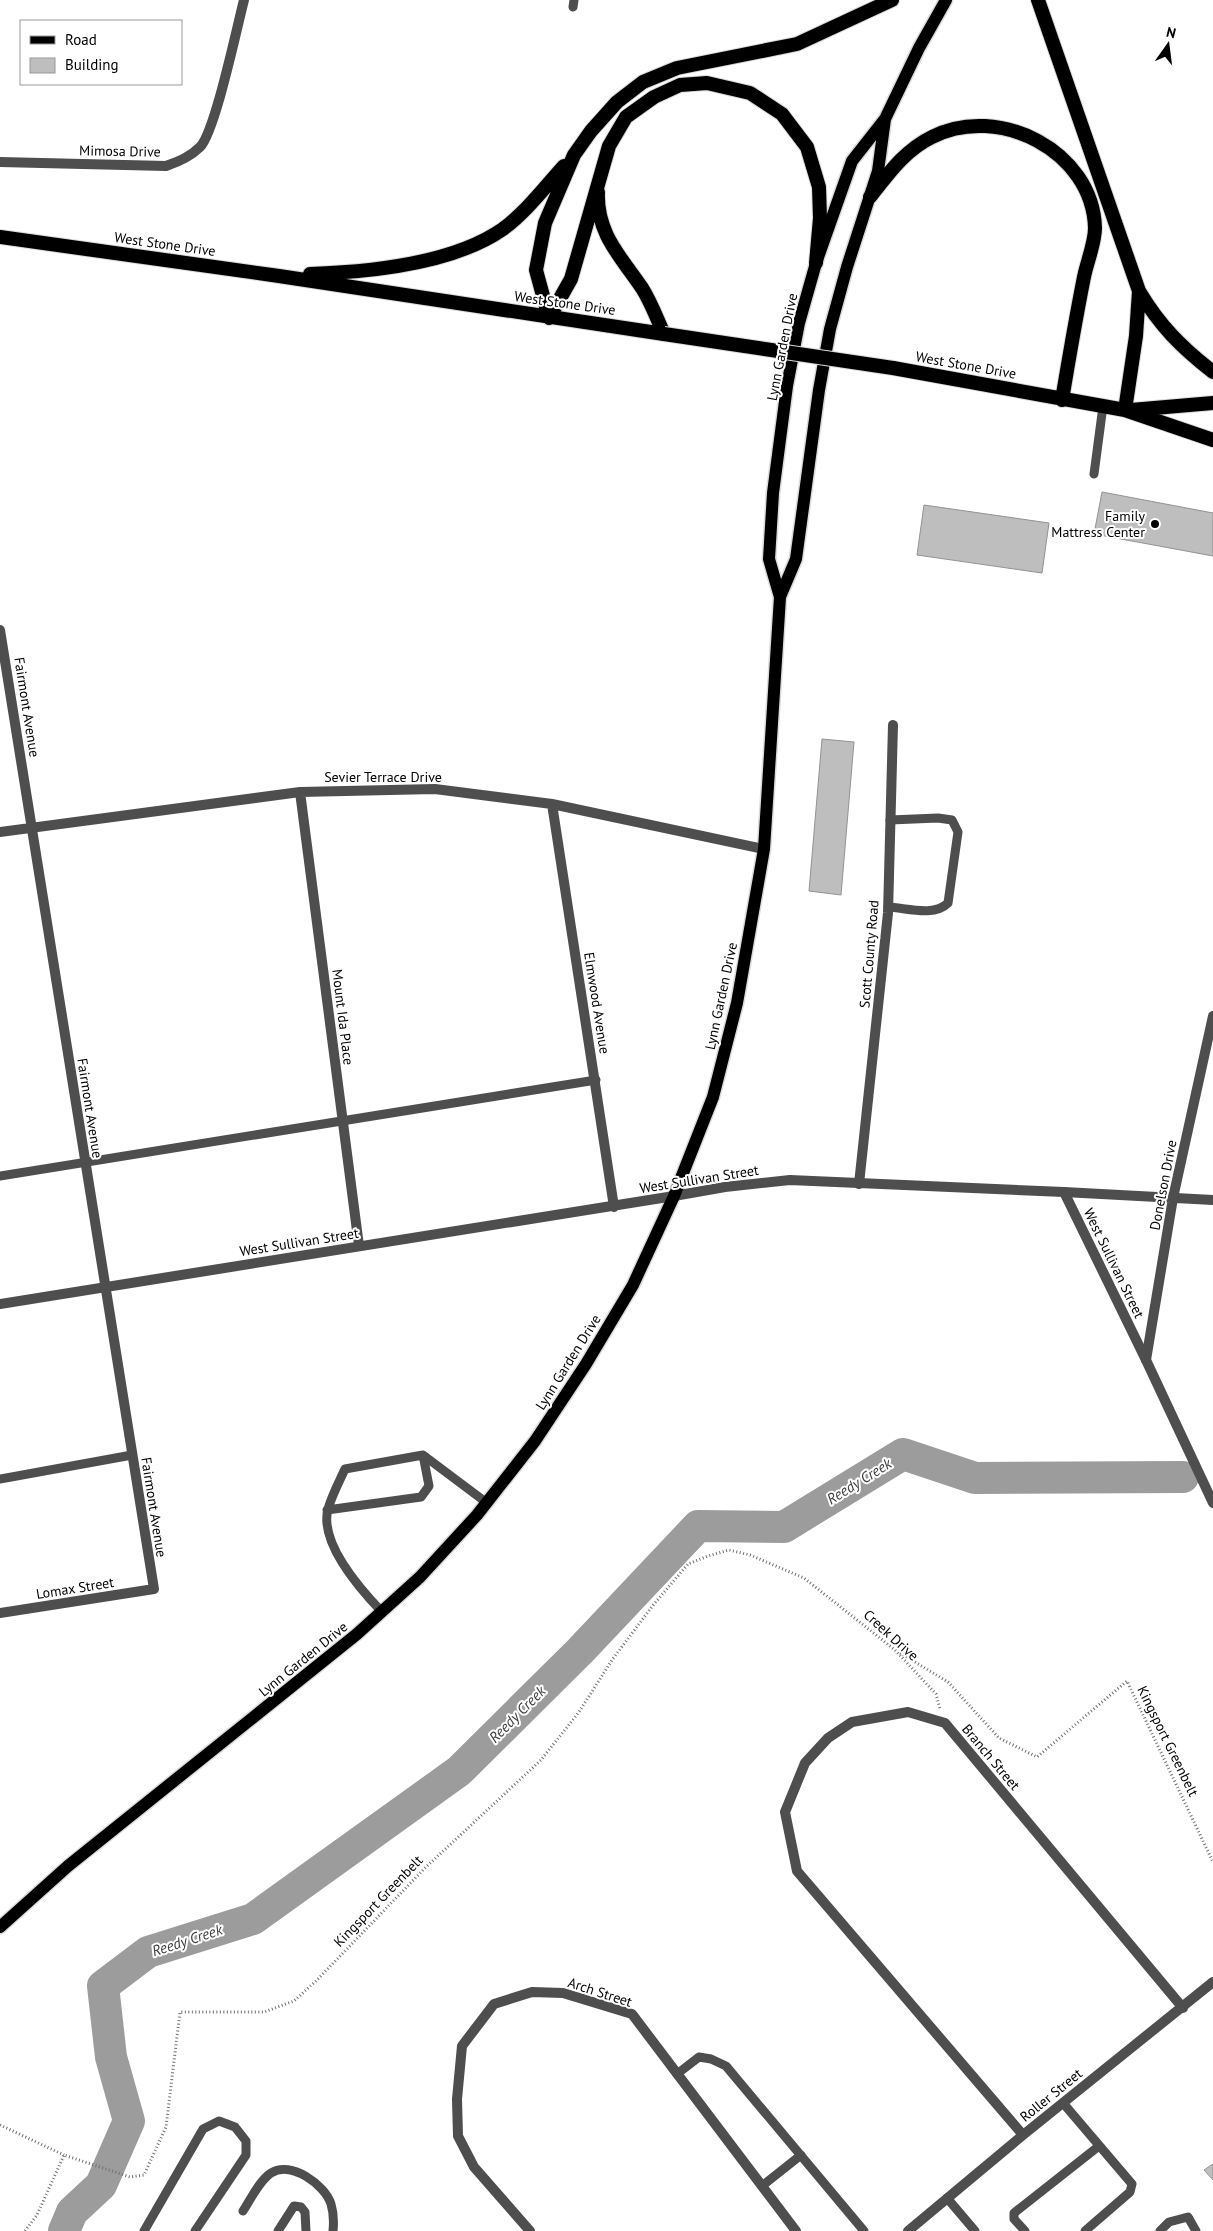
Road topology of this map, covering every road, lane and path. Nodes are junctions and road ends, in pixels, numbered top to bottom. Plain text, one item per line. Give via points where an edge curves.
1 (244, 0) edge
2 (892, 0) edge
3 (946, 0) edge
4 (1038, 0) edge
5 (885, 118) junction
6 (574, 155) junction
7 (0, 162) edge
8 (602, 167) junction
9 (870, 197) junction
10 (0, 237) edge
11 (816, 263) junction
12 (279, 276) junction
13 (1139, 291) junction
14 (548, 318) junction
15 (664, 334) junction
16 (1213, 372) edge
17 (1062, 400) junction
18 (1213, 403) edge
19 (1103, 406) junction
20 (1125, 410) junction
21 (1213, 440) edge
22 (1094, 474) dead end
23 (780, 597) junction
24 (0, 630) edge
25 (893, 725) dead end
26 (300, 792) junction
27 (552, 804) junction
28 (890, 820) junction
29 (32, 827) junction
30 (0, 832) edge
31 (764, 849) junction
32 (888, 907) junction
33 (1213, 1016) edge
34 (596, 1080) junction
35 (342, 1119) junction
36 (84, 1162) junction
37 (0, 1176) edge
38 (859, 1184) junction
39 (1064, 1192) junction
40 (674, 1196) junction
41 (1173, 1198) junction
42 (1213, 1200) edge
43 (614, 1207) junction
44 (359, 1246) junction
45 (104, 1288) junction
46 (0, 1304) edge
47 (1146, 1360) junction
48 (132, 1455) junction
49 (423, 1455) junction
50 (0, 1479) edge
51 (487, 1503) junction
52 (1213, 1504) edge
53 (327, 1510) junction
54 (804, 1578) joint
55 (154, 1589) joint
56 (382, 1612) junction
57 (0, 1613) edge
58 (896, 1650) junction
59 (945, 1723) junction
60 (1213, 1862) edge
61 (1, 1924) edge
62 (1213, 1982) edge
63 (1183, 2008) junction
64 (677, 2074) junction
65 (1062, 2104) junction
66 (0, 2125) edge
67 (1023, 2135) junction
68 (1099, 2146) junction
69 (64, 2155) junction
70 (801, 2155) junction
71 (762, 2186) junction
72 (947, 2198) junction
73 (243, 2211) dead end
74 (335, 2220) junction
75 (25, 2231) edge
76 (144, 2231) edge
77 (195, 2231) edge
78 (278, 2231) edge
79 (306, 2231) edge
80 (326, 2231) edge
81 (332, 2231) edge
82 (530, 2231) edge
83 (796, 2231) edge
84 (864, 2231) edge
85 (908, 2231) edge
86 (976, 2231) edge
87 (1025, 2231) edge
88 (1085, 2231) edge
89 (1160, 2231) edge
90 (1196, 2231) edge

1 - 7 street, Mimosa Drive via 212,119 201,146 186,159 166,166
2 - 6 highway via 797,44 678,68 643,82 617,102 590,131
3 - 5 main road, Lynn Garden Drive
4 - 13 highway
5 - 9 main road, Lynn Garden Drive via 878,171
5 - 11 main road, Lynn Garden Drive via 852,161
6 - 12 highway via 521,213 482,241 416,263 348,273
6 - 14 highway via 545,223 536,270
8 - 11 highway via 609,146 626,117 654,97 680,85 708,83 750,93 782,114 807,148 819,187
8 - 14 highway via 571,279
8 - 15 highway via 598,194 600,217 608,239 643,289
9 - 17 highway via 901,157 932,136 969,126 1009,128 1041,141 1071,167 1089,198 1095,229
9 - 23 main road, Lynn Garden Drive via 830,329 796,559
10 - 12 highway, West Stone Drive
11 - 23 main road, Lynn Garden Drive via 799,323 773,493 769,559
12 - 14 highway, West Stone Drive
13 - 16 highway via 1156,319 1191,355
13 - 20 highway
14 - 15 highway, West Stone Drive
15 - 17 highway, West Stone Drive, bridge via 893,368
17 - 19 highway, West Stone Drive
18 - 20 highway, West Stone Drive
19 - 20 highway, West Stone Drive
19 - 22 lane
20 - 21 highway, West Stone Drive
23 - 31 main road, Lynn Garden Drive
24 - 29 street, Fairmont Avenue
25 - 28 street, Scott County Road
26 - 27 street, Sevier Terrace Drive via 435,789
26 - 29 street, Sevier Terrace Drive
26 - 35 street, Mount Ida Place
27 - 31 street, Sevier Terrace Drive
27 - 34 street, Elmwood Avenue
28 - 32 street, Scott County Road
28 - 32 lane via 952,820 958,832 948,903 942,910
29 - 30 street, Sevier Terrace Drive
29 - 36 street, Fairmont Avenue
31 - 40 main road, Lynn Garden Drive via 737,1003 716,1087
32 - 38 street, Scott County Road
33 - 41 street, Donelson Drive
34 - 35 lane
34 - 43 street, Elmwood Avenue
35 - 36 lane
35 - 44 street, Mount Ida Place
36 - 37 lane
36 - 45 street, Fairmont Avenue
38 - 39 street, West Sullivan Street
38 - 40 street, West Sullivan Street via 790,1180
39 - 41 street
39 - 47 street, West Sullivan Street
40 - 43 street, West Sullivan Street
40 - 51 main road, Lynn Garden Drive via 633,1285 590,1356 534,1441
41 - 42 street
41 - 47 street, Donelson Drive
43 - 44 street, West Sullivan Street
44 - 45 street, West Sullivan Street
45 - 46 street, West Sullivan Street
45 - 48 street, Fairmont Avenue
47 - 52 street, West Sullivan Street
48 - 50 lane
48 - 55 street, Fairmont Avenue
49 - 51 lane
49 - 53 lane via 345,1469
49 - 53 lane via 429,1486 421,1497
51 - 56 main road, Lynn Garden Drive via 420,1577
53 - 56 lane via 328,1536 357,1585
54 - 58 path, Creek Drive
54 - 69 path, Kingsport Greenbelt via 766,1560 729,1550 688,1564 612,1660 579,1712 541,1760 426,1868 318,1980 294,2001 264,2012 180,2012 166,2127 144,2175 130,2177
55 - 57 street, Lomax Street
56 - 61 main road, Lynn Garden Drive
58 - 59 path, Creek Drive via 936,1694
58 - 60 path, Kingsport Greenbelt via 948,1682 999,1738 1036,1756 1126,1681
59 - 63 street, Branch Street
59 - 67 street, Branch Street via 908,1712 852,1722 828,1738 804,1763 785,1812 797,1871
62 - 63 street, Roller Street
63 - 65 street, Roller Street
64 - 70 lane via 699,2057 726,2066
64 - 71 street, Arch Street
64 - 82 street, Arch Street via 632,2014 564,1992 532,1992 494,2004 462,2046 457,2099 458,2136 474,2167
65 - 67 street, Roller Street
65 - 68 lane
66 - 69 path, Kingsport Greenbelt
67 - 72 street, Roller Street
68 - 87 lane via 1014,2213 1014,2219
68 - 88 lane via 1132,2184 1130,2192
69 - 75 path via 37,2215
70 - 71 lane
70 - 84 lane
71 - 83 street, Arch Street
72 - 85 street, Roller Street
72 - 86 lane
73 - 74 lane via 272,2173 290,2168 305,2175 319,2188 331,2202
74 - 80 lane
74 - 81 lane
76 - 77 lane via 203,2129 219,2121 235,2127 246,2141 246,2155
78 - 79 lane via 294,2206 305,2212
89 - 90 lane via 1169,2222 1188,2217

